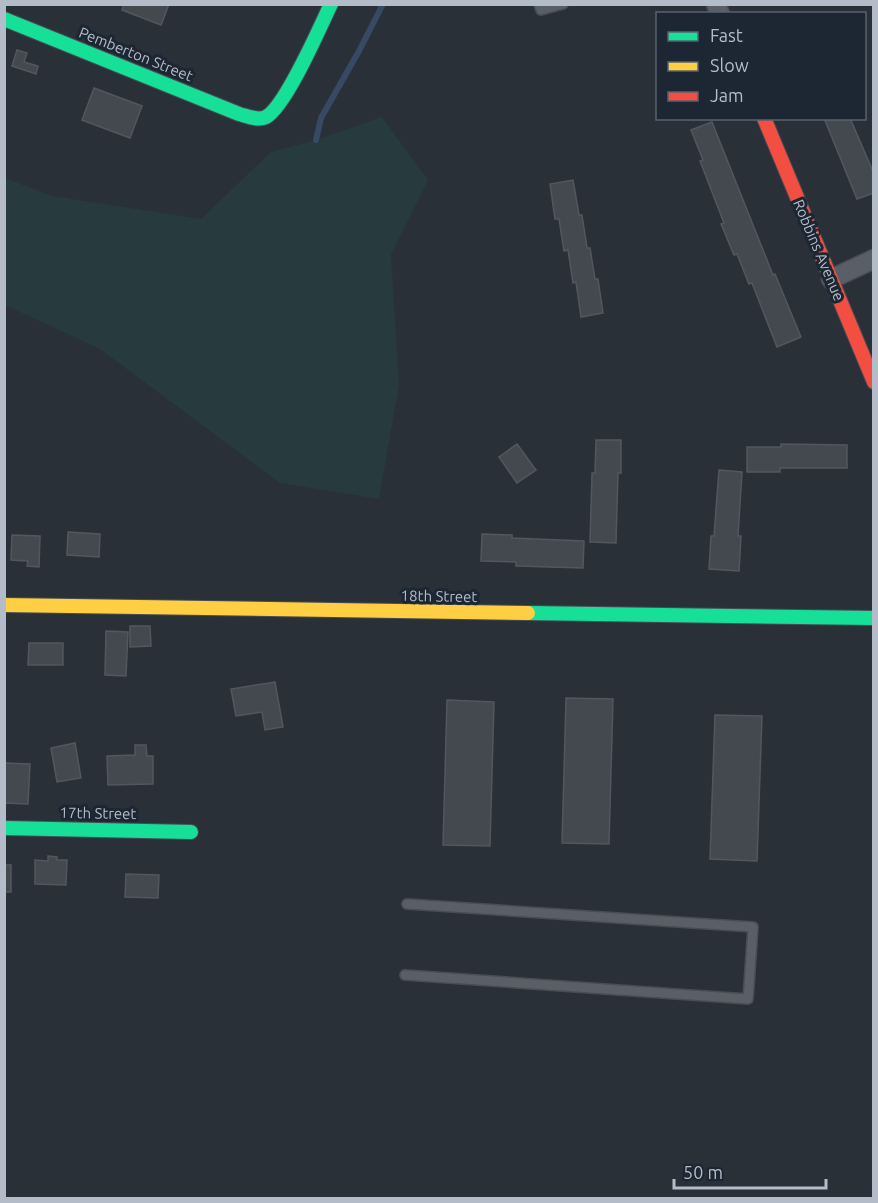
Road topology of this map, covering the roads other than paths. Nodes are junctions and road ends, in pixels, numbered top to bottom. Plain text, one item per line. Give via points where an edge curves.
1 (331, 4) edge
2 (539, 4) edge
3 (563, 4) edge
4 (4, 19) edge
5 (765, 120) edge
6 (873, 259) edge
7 (831, 279) junction
8 (873, 382) edge
9 (4, 605) edge
10 (873, 618) edge
11 (4, 828) edge
12 (191, 832) dead end
13 (407, 904) dead end
14 (405, 975) dead end

1 - 4 street, Pemberton Street via 277,107 266,117 255,118
2 - 3 lane via 541,10
5 - 7 street, Robbins Avenue
6 - 7 street
7 - 8 street, Robbins Avenue
9 - 10 street, 18th Street
11 - 12 street, 17th Street
13 - 14 lane via 753,927 748,999

